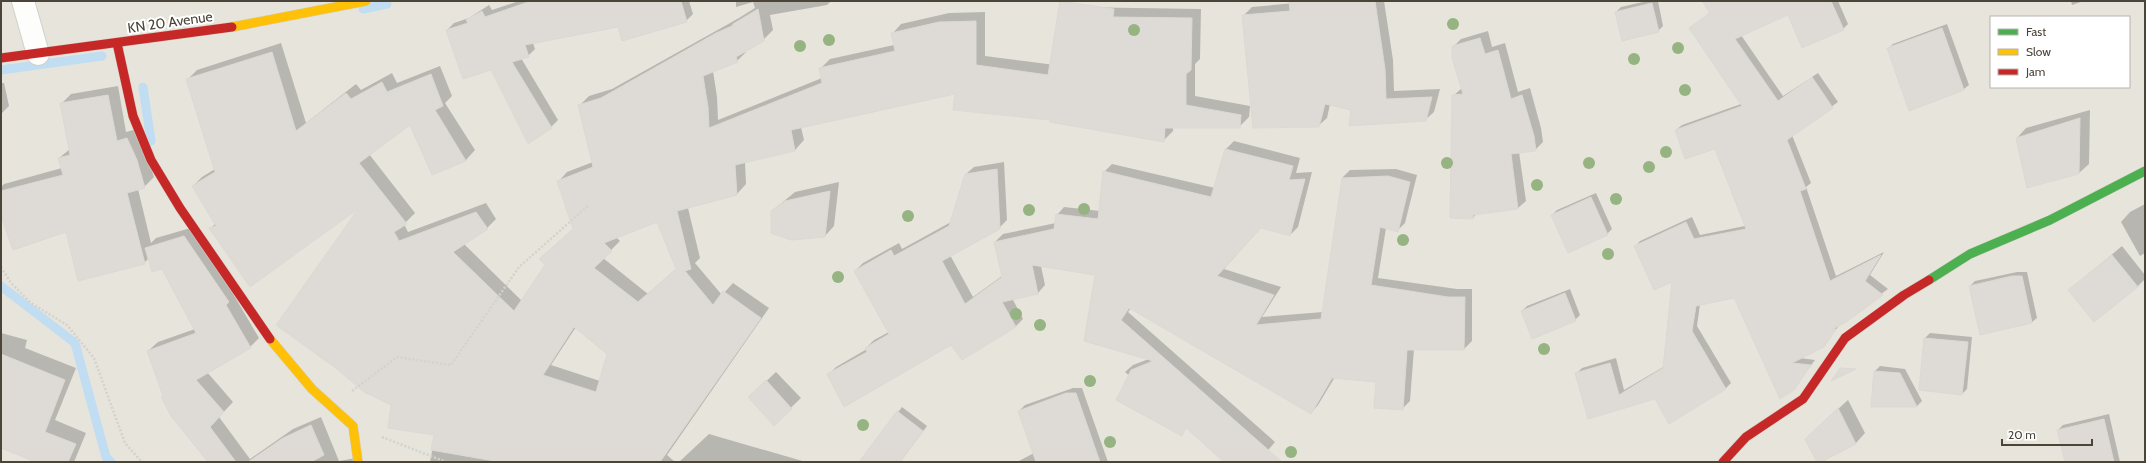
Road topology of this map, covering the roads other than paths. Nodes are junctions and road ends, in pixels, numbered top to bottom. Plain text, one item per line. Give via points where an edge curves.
1 (23, 1) edge
2 (366, 1) edge
3 (117, 43) junction
4 (38, 54) junction
5 (1, 58) edge
6 (2145, 171) edge
7 (358, 462) edge
8 (1723, 462) edge

1 - 4 street
2 - 3 street, KN 20 Avenue via 216,30
3 - 4 street, KN 20 Avenue
3 - 7 street via 127,94 137,127 164,184 277,349 329,408 353,426
4 - 5 street, KN 20 Avenue
6 - 8 street via 2050,220 1970,254 1904,295 1845,338 1803,399 1746,437

